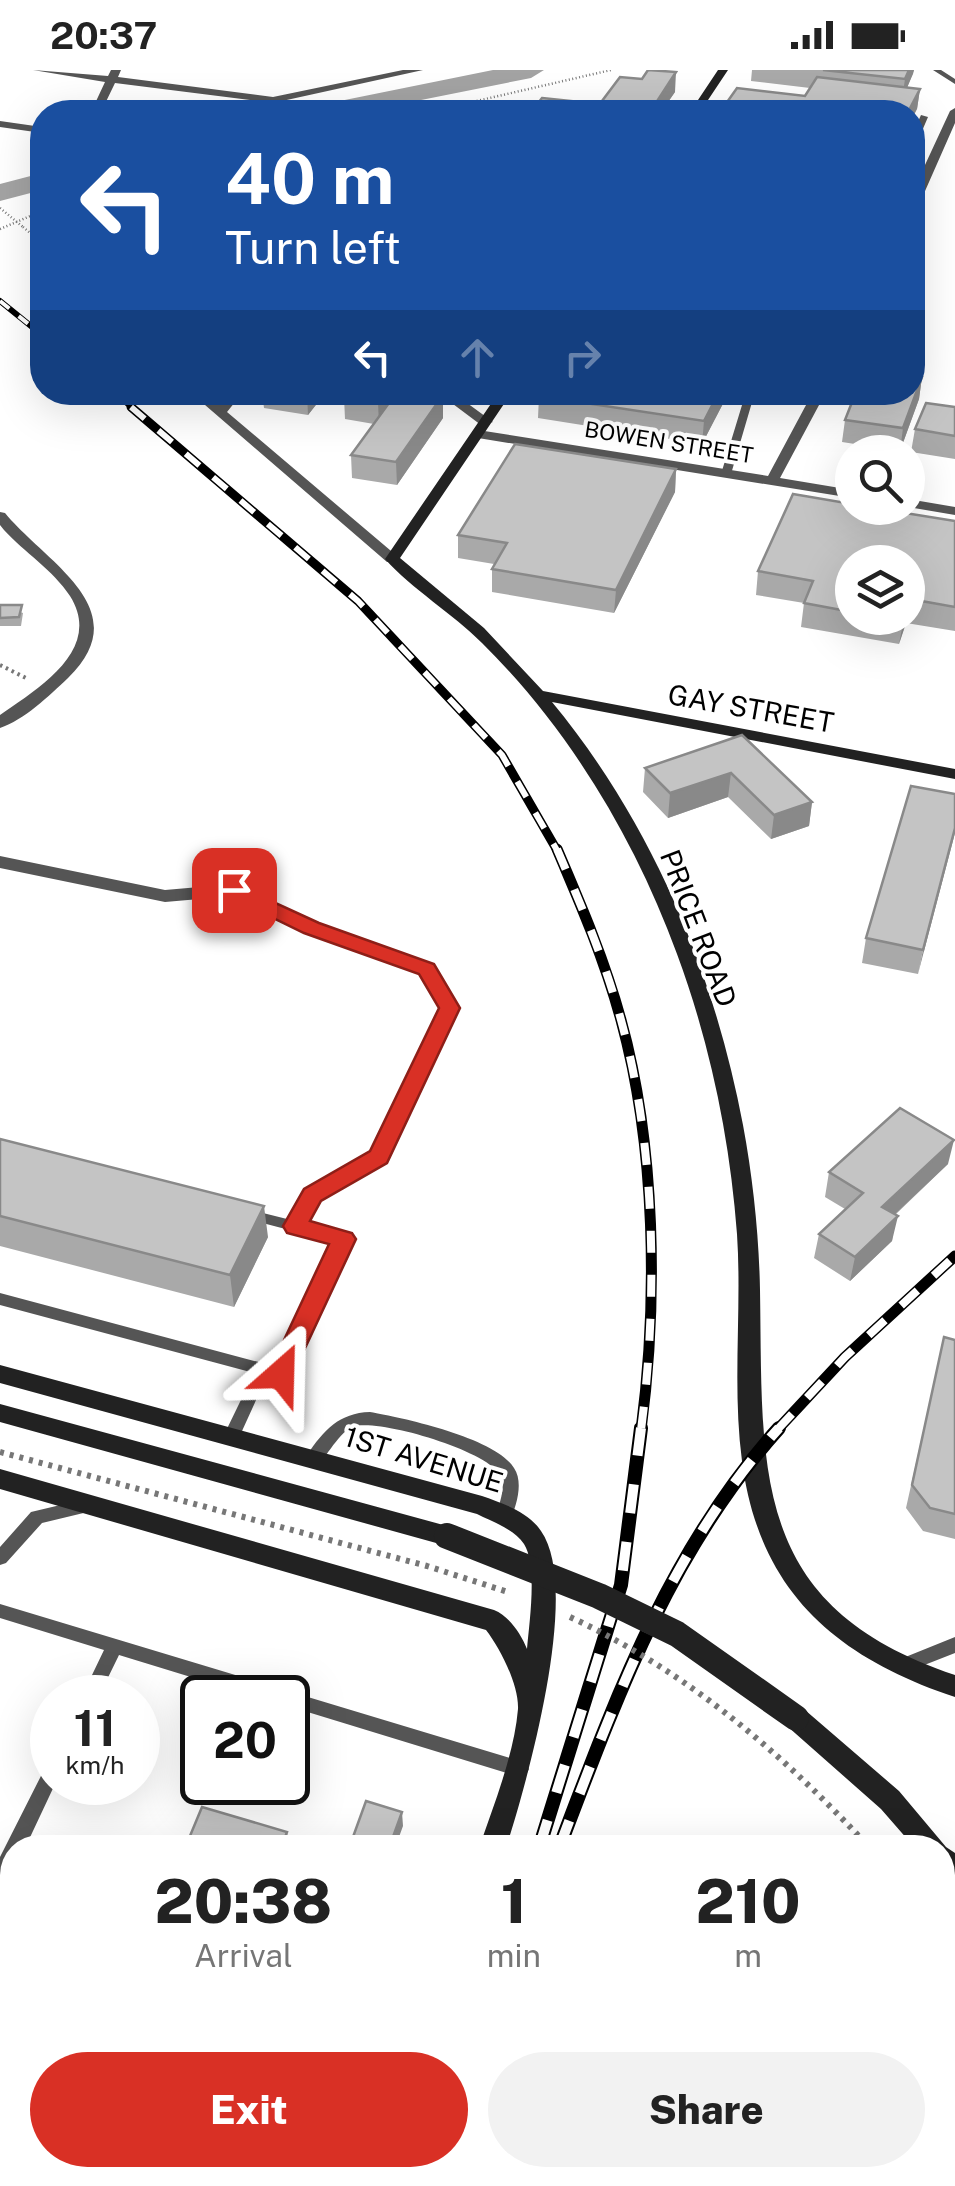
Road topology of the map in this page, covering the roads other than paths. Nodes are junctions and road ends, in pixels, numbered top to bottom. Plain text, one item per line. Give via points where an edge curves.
1 (38, 70) edge
2 (418, 70) edge
3 (724, 70) edge
4 (936, 70) edge
5 (114, 75) edge
6 (955, 82) edge
7 (102, 100) edge
8 (703, 100) edge
9 (955, 111) edge
10 (0, 124) edge
11 (30, 128) edge
12 (925, 174) edge
13 (928, 174) junction
14 (925, 180) edge
15 (212, 405) edge
16 (226, 405) edge
17 (457, 405) edge
18 (497, 405) edge
19 (747, 405) edge
20 (813, 405) edge
21 (220, 412) junction
22 (482, 428) junction
23 (726, 474) junction
24 (772, 481) junction
25 (835, 491) edge
26 (925, 507) edge
27 (955, 511) edge
28 (0, 516) edge
29 (392, 559) junction
30 (538, 695) junction
31 (0, 723) edge
32 (955, 774) edge
33 (0, 862) edge
34 (234, 890) joint
35 (221, 1208) edge
36 (295, 1226) junction
37 (0, 1299) edge
38 (263, 1370) junction
39 (0, 1374) edge
40 (0, 1413) edge
41 (230, 1438) junction
42 (312, 1460) junction
43 (0, 1478) edge
44 (94, 1504) junction
45 (504, 1516) junction
46 (0, 1558) edge
47 (0, 1611) edge
48 (114, 1645) junction
49 (955, 1645) edge
50 (899, 1667) junction
51 (100, 1675) edge
52 (955, 1686) edge
53 (532, 1717) junction
54 (520, 1769) junction
55 (36, 1805) edge
56 (21, 1835) edge
57 (497, 1835) edge
58 (921, 1835) edge

1 - 5 street
2 - 5 street via 273,100
3 - 8 street
4 - 6 lane
5 - 7 street
9 - 13 street
10 - 11 street
12 - 13 lane
13 - 14 street
15 - 21 street, PRICE ROAD
16 - 21 street
17 - 22 street
18 - 22 street
19 - 23 lane
20 - 24 street
21 - 29 street, PRICE ROAD
22 - 23 street, BOWEN STREET
22 - 29 street
23 - 24 street, BOWEN STREET
24 - 25 street, BOWEN STREET
26 - 27 street
28 - 31 street via 77,595 88,633 79,656
29 - 30 street, PRICE ROAD via 487,640
30 - 32 street, GAY STREET
30 - 50 street, PRICE ROAD via 594,771 644,857 686,953 720,1062 747,1234 752,1461 764,1514 788,1571 846,1635
33 - 34 street via 165,896
34 - 36 lane via 311,928 426,969 449,1008 379,1157 313,1195
35 - 36 lane
36 - 38 lane via 344,1239 281,1374
37 - 38 lane
38 - 41 lane
39 - 41 street, 1ST AVENUE
40 - 58 street, bridge via 447,1536 599,1596 734,1670 890,1800
41 - 42 street, 1ST AVENUE
42 - 45 street, 1ST AVENUE
42 - 45 lane via 337,1429 358,1419 415,1428 508,1468
43 - 44 street, 1ST AVENUE
44 - 46 lane via 36,1518
44 - 53 street, 1ST AVENUE via 494,1621 513,1645
45 - 53 street, 1ST AVENUE via 534,1538 543,1563
47 - 48 lane
48 - 51 lane
48 - 54 lane
49 - 50 lane
50 - 52 street, PRICE ROAD
53 - 54 street, 1ST AVENUE
54 - 57 street, 1ST AVENUE
55 - 56 lane

